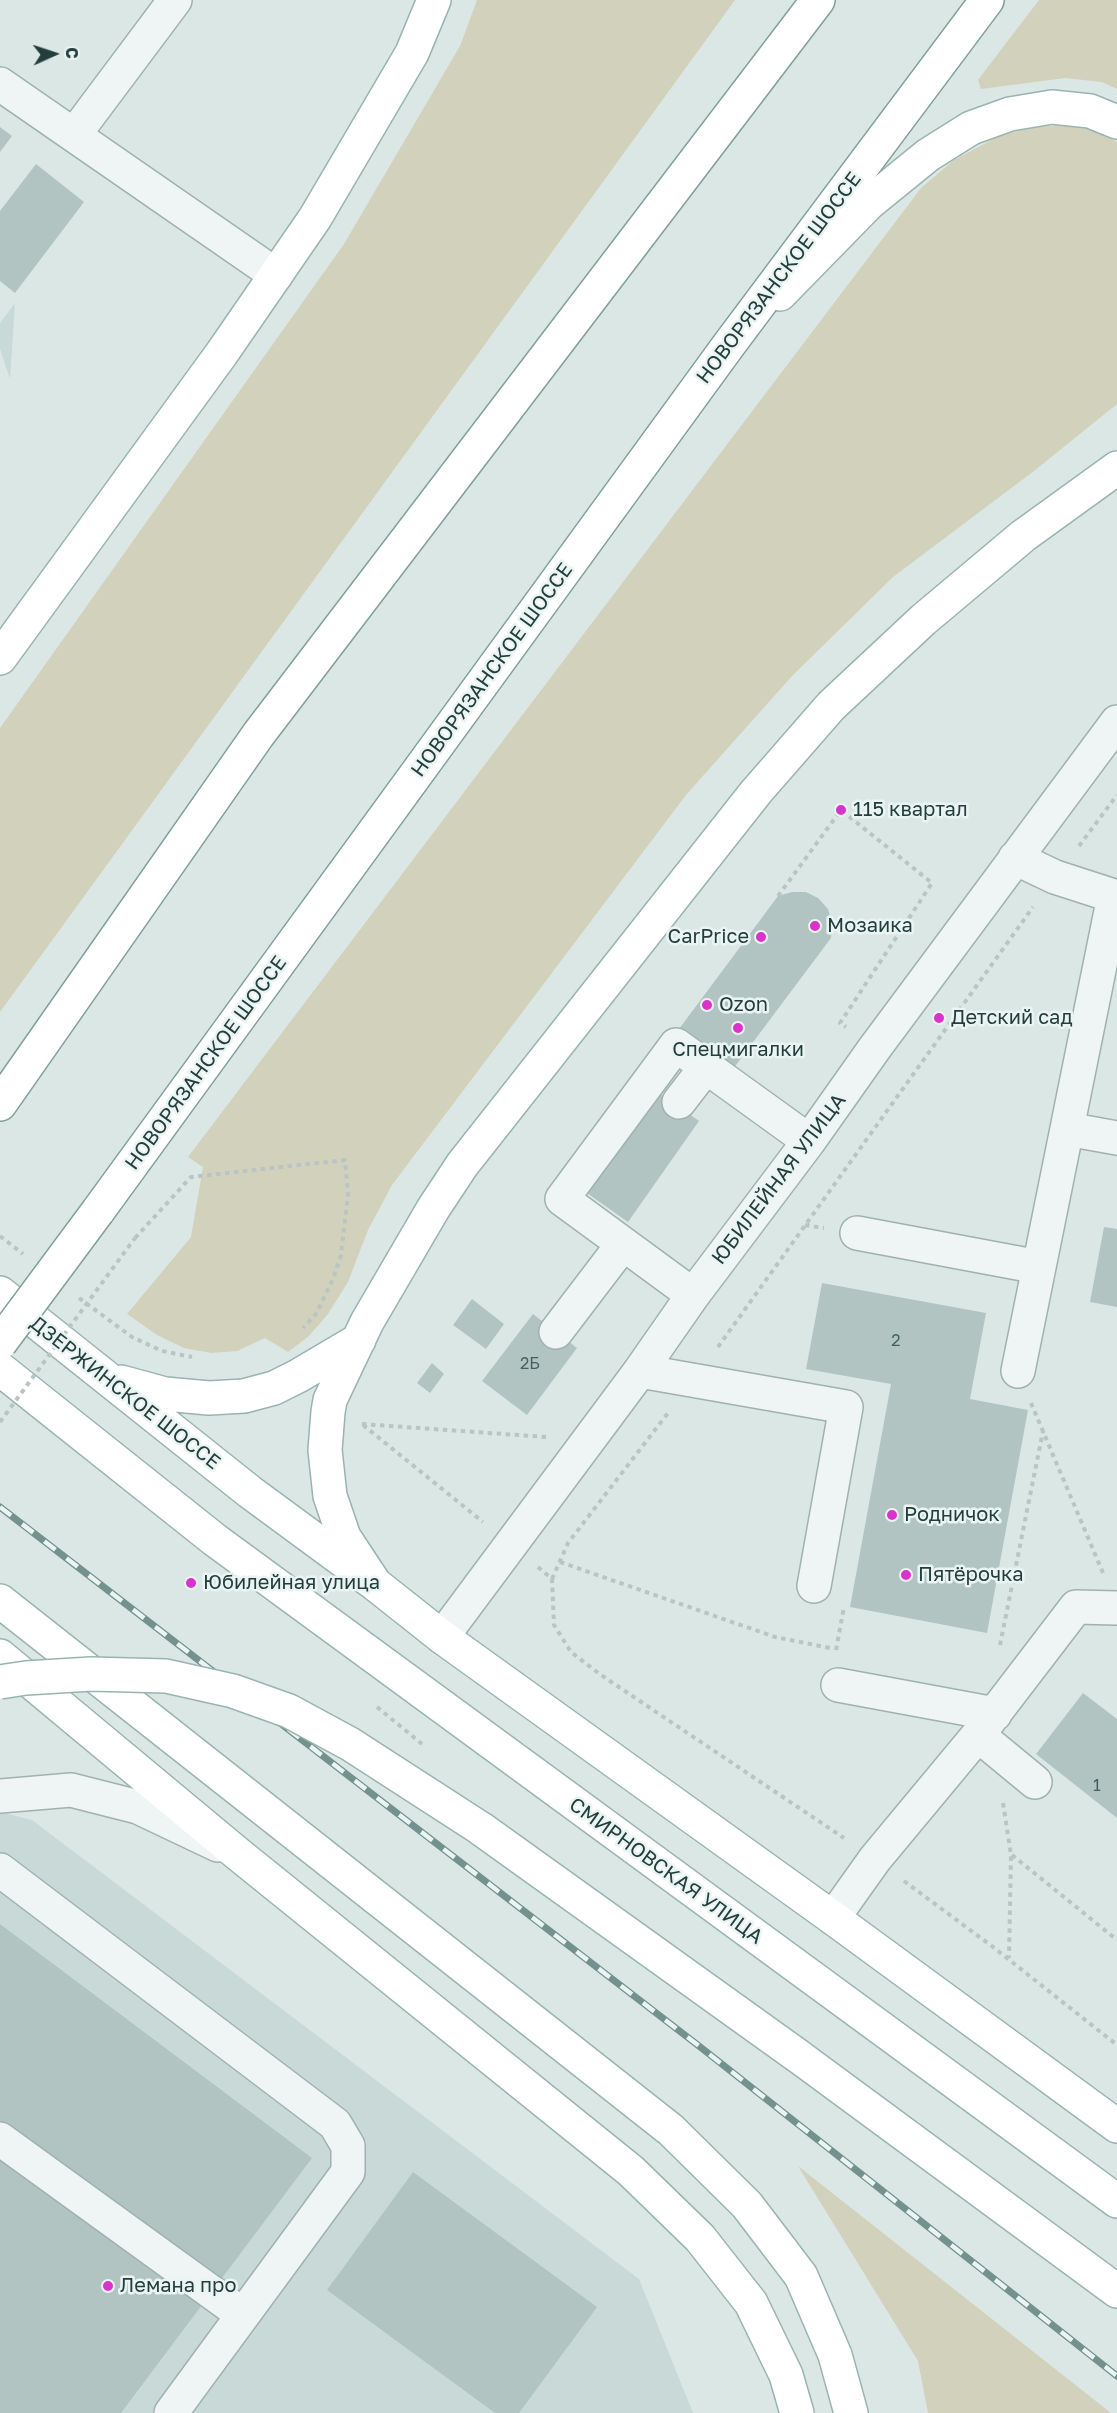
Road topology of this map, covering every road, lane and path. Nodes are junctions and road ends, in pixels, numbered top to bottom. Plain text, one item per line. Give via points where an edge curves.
1 (175, 0) edge
2 (434, 0) edge
3 (798, 0) edge
4 (818, 0) edge
5 (987, 0) edge
6 (762, 74) junction
7 (0, 84) edge
8 (1117, 122) edge
9 (74, 135) junction
10 (276, 275) junction
11 (728, 346) junction
12 (1117, 468) edge
13 (0, 658) edge
14 (1117, 722) edge
15 (1117, 795) edge
16 (1015, 858) junction
17 (1055, 877) junction
18 (778, 896) dead end
19 (1116, 896) edge
20 (840, 1023) dead end
21 (706, 1067) junction
22 (679, 1102) dead end
23 (0, 1104) edge
24 (1067, 1129) junction
25 (1117, 1138) edge
26 (808, 1141) junction
27 (857, 1233) dead end
28 (623, 1244) junction
29 (1039, 1267) junction
30 (0, 1293) edge
31 (693, 1294) junction
32 (104, 1318) dead end
33 (300, 1331) dead end
34 (556, 1332) dead end
35 (358, 1340) junction
36 (0, 1343) edge
37 (199, 1359) dead end
38 (0, 1370) edge
39 (640, 1371) junction
40 (1018, 1371) joint
41 (110, 1379) junction
42 (693, 1382) junction
43 (330, 1400) junction
44 (0, 1422) edge
45 (361, 1424) junction
46 (1043, 1431) junction
47 (588, 1439) junction
48 (511, 1544) junction
49 (560, 1562) junction
50 (1103, 1574) dead end
51 (552, 1579) junction
52 (375, 1584) junction
53 (814, 1586) dead end
54 (0, 1601) edge
55 (1117, 1608) edge
56 (442, 1637) junction
57 (999, 1651) dead end
58 (848, 1652) dead end
59 (0, 1656) edge
60 (0, 1682) edge
61 (838, 1685) dead end
62 (986, 1724) junction
63 (1035, 1782) dead end
64 (0, 1796) edge
65 (1002, 1798) dead end
66 (238, 1854) junction
67 (1011, 1855) junction
68 (875, 1859) junction
69 (0, 1870) edge
70 (833, 1917) junction
71 (1117, 1940) edge
72 (1009, 1958) junction
73 (1117, 2045) edge
74 (1117, 2126) edge
75 (0, 2139) edge
76 (1117, 2201) edge
77 (1117, 2291) edge
78 (243, 2315) junction
79 (171, 2413) edge
80 (796, 2413) edge
81 (852, 2413) edge

1 - 9 street
2 - 10 main road via 412,52 315,218
3 - 6 main road
4 - 6 main road
5 - 11 main road, НОВОРЯЗАНСКОЕ ШОССЕ
6 - 23 main road via 258,735
7 - 9 street
8 - 11 main road via 1090,111 1052,107 1010,114 971,128 928,155 869,203
9 - 10 street
10 - 13 main road
11 - 36 main road, НОВОРЯЗАНСКОЕ ШОССЕ, bridge
12 - 35 main road via 1023,536 923,620 831,706 756,792 462,1165
14 - 16 street, ЮБИЛЕЙНАЯ УЛИЦА
15 - 17 path
16 - 17 street
16 - 26 street, ЮБИЛЕЙНАЯ УЛИЦА
17 - 19 street
17 - 42 path
18 - 20 path via 841,810 932,883
19 - 24 street
21 - 22 street
21 - 26 street
21 - 28 street via 676,1045 562,1199 600,1216
24 - 25 street
24 - 29 street
26 - 31 street, ЮБИЛЕЙНАЯ УЛИЦА
27 - 29 street
28 - 31 street
28 - 34 street
29 - 40 street
30 - 41 main road, ДЗЕРЖИНСКОЕ ШОССЕ
31 - 39 street, ЮБИЛЕЙНАЯ УЛИЦА
32 - 37 path via 162,1351
33 - 44 path, bridge via 316,1314 341,1254 348,1194 345,1160 191,1177 135,1238
35 - 41 main road via 274,1388 244,1396 165,1394
35 - 43 main road
38 - 76 main road, СМИРНОВСКАЯ УЛИЦА via 215,1540
39 - 42 street
39 - 47 street, ЮБИЛЕЙНАЯ УЛИЦА
40 - 46 path
41 - 52 main road, ДЗЕРЖИНСКОЕ ШОССЕ via 250,1492
42 - 49 path via 593,1507
42 - 53 street via 846,1407
43 - 45 path
43 - 52 main road via 325,1450 330,1496 344,1537
45 - 47 path
45 - 48 path
46 - 50 path
46 - 57 path
47 - 48 street, ЮБИЛЕЙНАЯ УЛИЦА
48 - 51 path
48 - 56 street, ЮБИЛЕЙНАЯ УЛИЦА
49 - 51 path
49 - 58 path via 775,1637
51 - 68 path via 554,1625 571,1652
52 - 56 main road
54 - 81 main road via 671,2130 747,2205 801,2276 835,2355
55 - 62 street via 1076,1607
56 - 70 main road
59 - 66 main road
60 - 77 main road, bridge via 91,1674 166,1676 232,1691 289,1711 350,1744 480,1828
61 - 62 street
62 - 63 street
62 - 68 street
64 - 66 street via 71,1790 138,1807
65 - 67 path
66 - 80 main road via 631,2170 700,2238 751,2303 786,2375
67 - 71 path
67 - 72 path
68 - 70 street
68 - 72 path
69 - 78 street via 336,2124 348,2146 348,2172
70 - 74 main road
72 - 73 path
75 - 78 street
78 - 79 street

